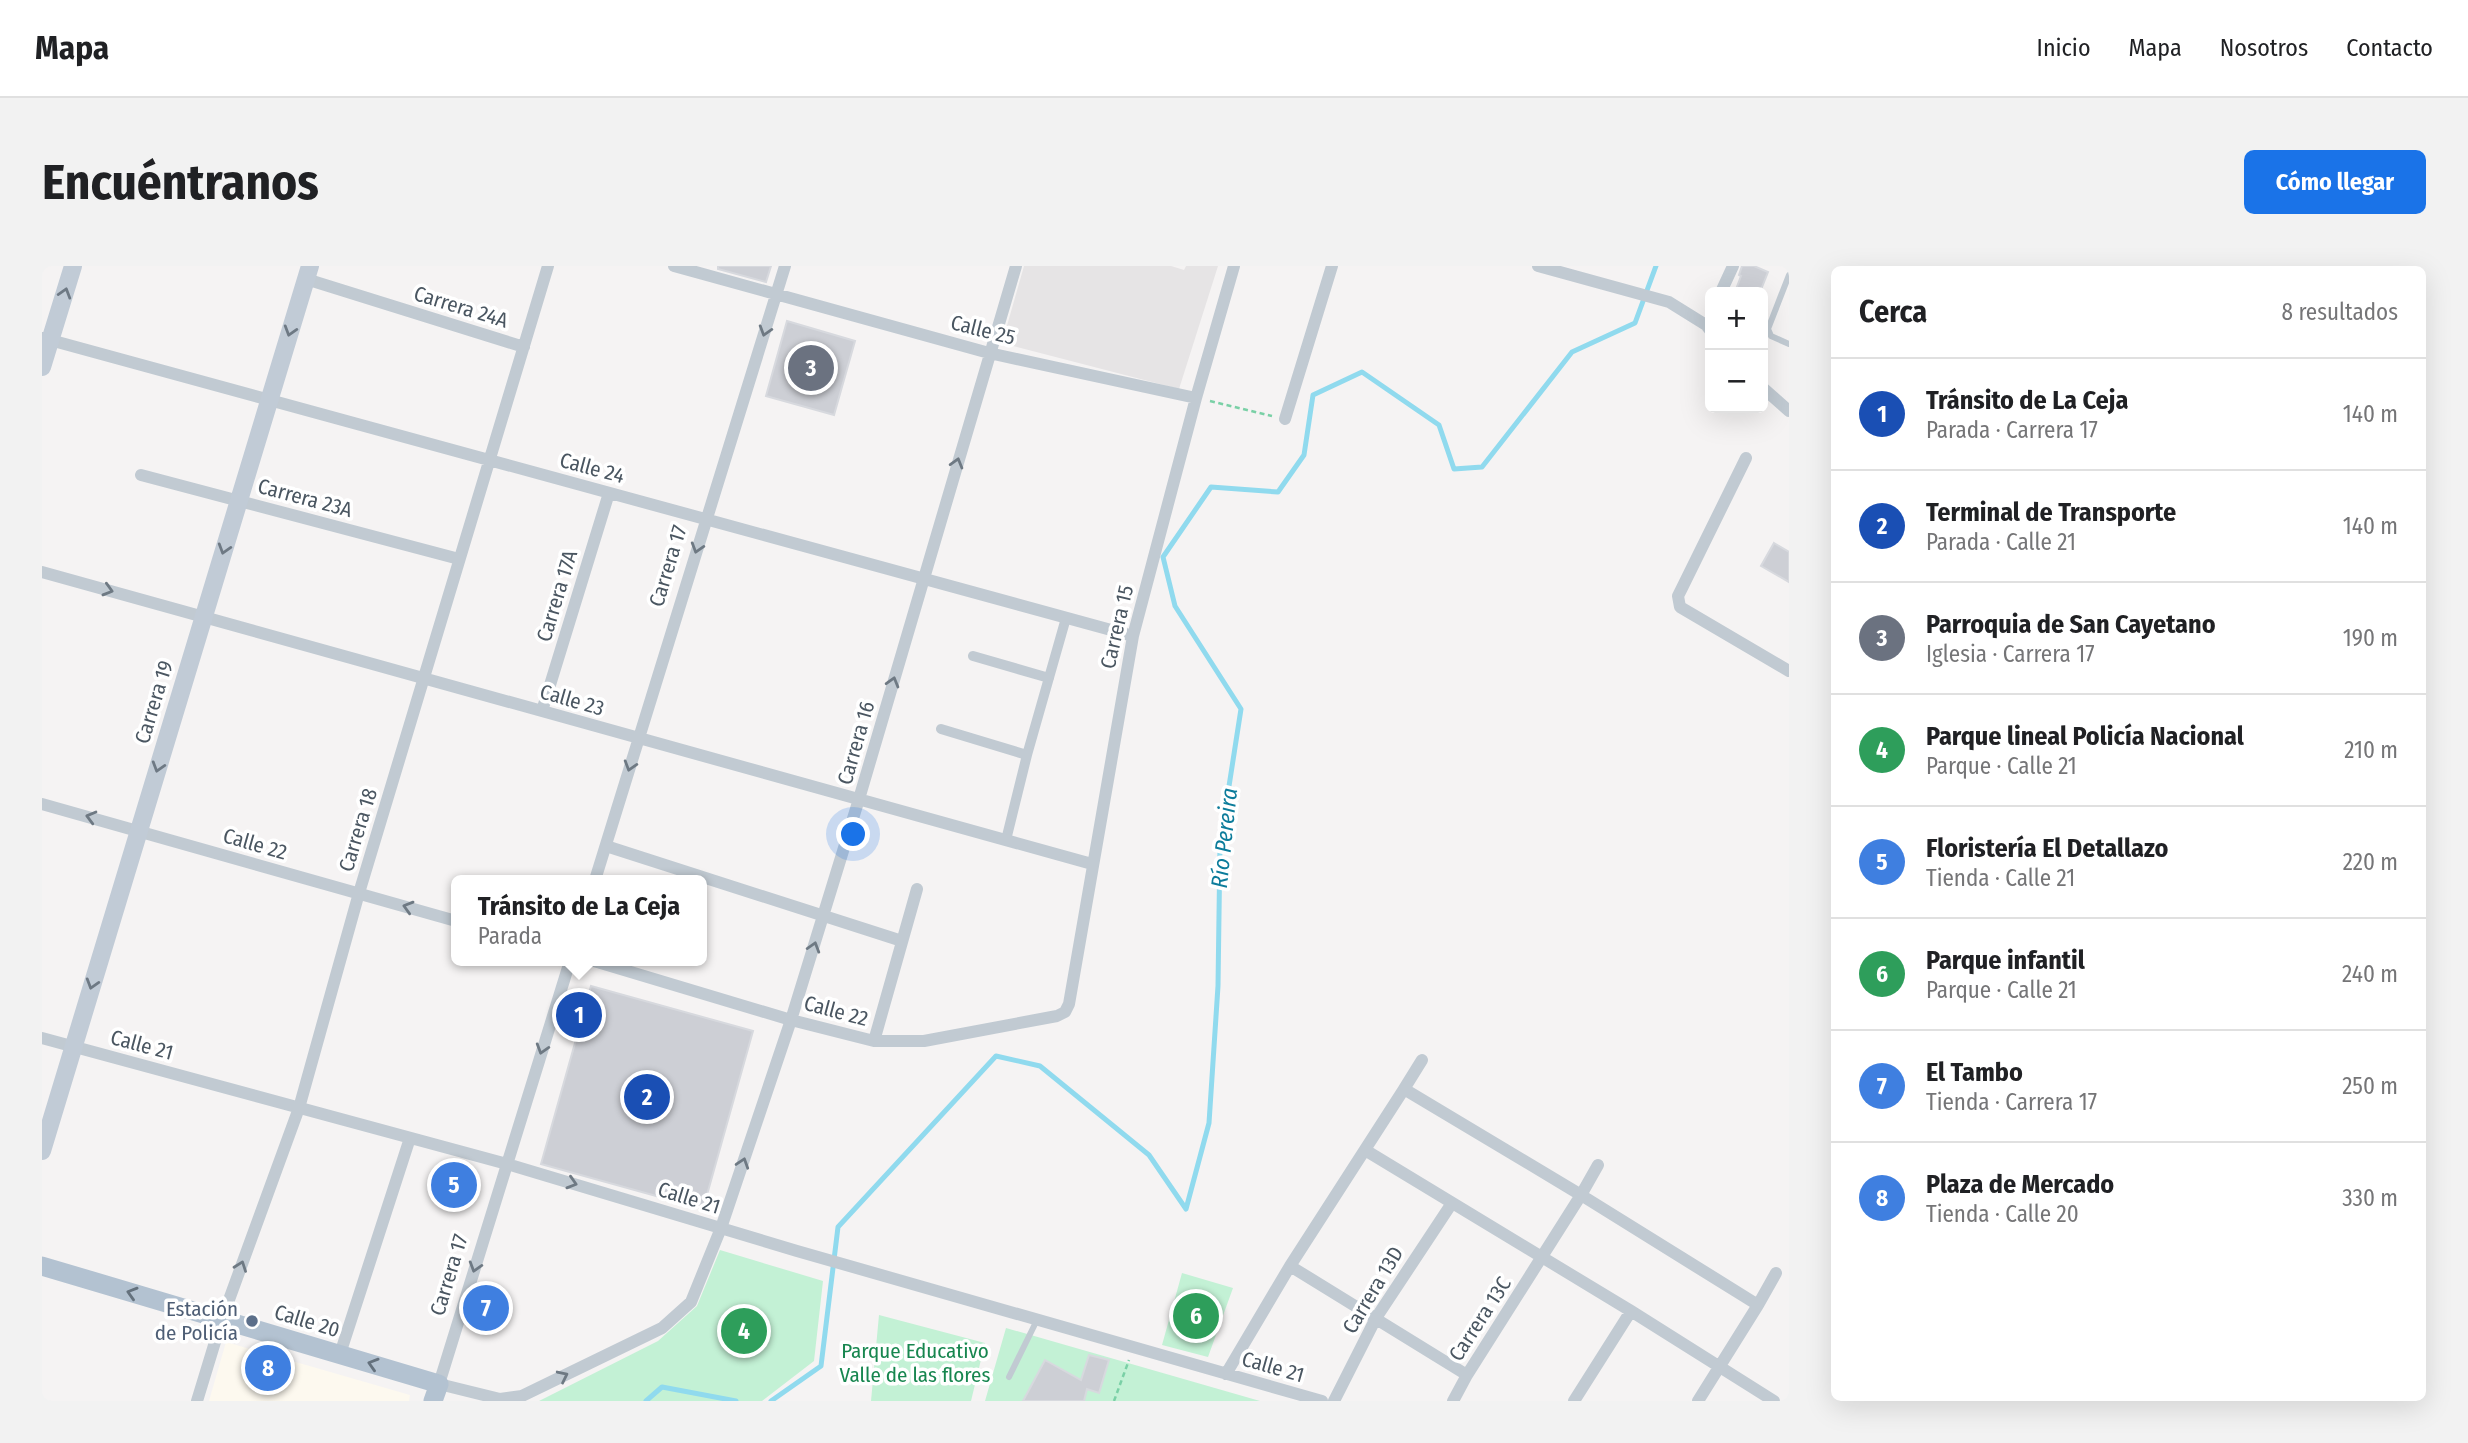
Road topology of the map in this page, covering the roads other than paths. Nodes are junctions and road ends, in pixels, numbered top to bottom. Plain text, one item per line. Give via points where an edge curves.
1 (73, 266) edge
2 (548, 266) edge
3 (674, 266) edge
4 (785, 266) edge
5 (1016, 266) edge
6 (1234, 266) edge
7 (1332, 266) edge
8 (1538, 266) edge
9 (1733, 266) edge
10 (308, 273) edge
11 (1789, 275) edge
12 (1723, 287) edge
13 (777, 293) junction
14 (1705, 322) edge
15 (46, 339) edge
16 (1789, 344) edge
17 (524, 347) junction
18 (989, 353) junction
19 (42, 367) edge
20 (1768, 392) edge
21 (1196, 398) junction
22 (270, 400) junction
23 (1789, 411) edge
24 (1285, 419) road end
25 (1746, 458) dead end
26 (490, 460) junction
27 (141, 475) dead end
28 (609, 493) junction
29 (239, 500) junction
30 (706, 520) junction
31 (459, 559) junction
32 (42, 572) edge
33 (923, 579) junction
34 (204, 617) junction
35 (1066, 618) junction
36 (1133, 636) junction
37 (973, 656) dead end
38 (1789, 671) edge
39 (423, 678) junction
40 (1049, 678) junction
41 (542, 711) junction
42 (941, 729) dead end
43 (639, 738) junction
44 (1027, 755) junction
45 (859, 799) junction
46 (42, 804) edge
47 (139, 831) junction
48 (1006, 840) junction
49 (606, 845) junction
50 (1092, 864) junction
51 (597, 875) edge
52 (698, 875) edge
53 (707, 878) edge
54 (917, 889) dead end
55 (359, 893) junction
56 (823, 916) junction
57 (451, 919) edge
58 (902, 941) junction
59 (568, 966) edge
60 (611, 966) edge
61 (1069, 1004) joint
62 (791, 1020) junction
63 (42, 1038) edge
64 (874, 1041) junction
65 (74, 1046) junction
66 (1422, 1060) dead end
67 (1404, 1089) junction
68 (299, 1108) junction
69 (410, 1138) junction
70 (1365, 1150) junction
71 (42, 1151) edge
72 (507, 1164) junction
73 (1598, 1166) dead end
74 (1581, 1195) junction
75 (1452, 1203) junction
76 (721, 1228) junction
77 (1542, 1258) junction
78 (42, 1266) edge
79 (1290, 1266) junction
80 (1776, 1273) dead end
81 (1758, 1305) junction
82 (1631, 1311) junction
83 (1376, 1318) junction
84 (222, 1319) junction
85 (1037, 1320) junction
86 (340, 1354) junction
87 (1721, 1368) junction
88 (1226, 1374) junction
89 (1467, 1375) junction
90 (1009, 1377) dead end
91 (436, 1392) edge
92 (197, 1401) edge
93 (1322, 1401) edge
94 (1334, 1401) edge
95 (1453, 1401) edge
96 (1574, 1401) edge
97 (1698, 1401) edge
98 (1774, 1401) edge

15 -> 1 main road
2 - 17 street, Carrera 18
3 - 13 street, Calle 25
4 - 13 street, Carrera 17
5 - 18 street, Carrera 16
6 - 21 street, Carrera 15
7 - 24 street
8 - 14 street via 1668,302
9 - 12 street
10 - 17 street, Carrera 24A
10 -> 22 main road, Carrera 19
11 - 16 lane via 1768,329 1771,336
13 - 18 street, Calle 25
13 -> 30 street, Carrera 17
15 - 19 main road
15 - 22 street, Calle 24
17 - 26 street, Carrera 18
18 - 21 street, Calle 25
33 -> 18 street, Carrera 16
20 - 23 street
21 - 36 street, Carrera 15
22 - 26 street, Calle 24
22 - 29 main road, Carrera 19
25 - 38 street via 1678,602
26 - 28 street, Calle 24
26 - 31 street, Carrera 18
27 - 29 street, Carrera 23A
28 - 30 street, Calle 24
28 - 41 street, Carrera 17A
29 - 31 street, Carrera 23A
29 -> 34 main road, Carrera 19
30 - 33 street, Calle 24
30 -> 43 street, Carrera 17
31 - 39 street, Carrera 18
32 -> 34 street, Calle 23
33 - 35 street, Calle 24
45 -> 33 street, Carrera 16
34 - 39 street, Calle 23
34 -> 47 main road, Carrera 19
35 - 36 street, Calle 24
35 - 40 street
36 - 50 street, Carrera 15
37 - 40 street
39 - 41 street, Calle 23
39 - 55 street, Carrera 18
40 - 44 street
41 - 43 street, Calle 23
42 - 44 street
43 - 45 street, Calle 23
43 -> 49 street, Carrera 17
44 - 48 street
45 - 48 street, Calle 23
45 - 56 street, Carrera 16
47 -> 46 street, Calle 22
47 - 55 street, Calle 22
47 -> 65 main road, Carrera 19
48 - 50 street, Calle 23
49 - 51 street, Carrera 17
49 - 52 street
50 - 61 street, Carrera 15
53 - 56 street
54 - 58 street
57 -> 55 street, Calle 22
55 - 68 street, Carrera 18
56 - 58 street
62 -> 56 street, Carrera 16
58 - 64 street
59 -> 72 street, Carrera 17
60 - 62 street, Calle 22
61 - 64 street, Calle 22 via 1057,1016 923,1041
62 - 64 street, Calle 22
76 -> 62 street, Carrera 16
63 - 65 street, Calle 21
65 - 68 street, Calle 21
65 - 71 main road, Carrera 19
66 - 67 street
67 - 70 street
67 - 74 street
68 - 69 street, Calle 21
84 -> 68 street, Carrera 18
69 - 72 street, Calle 21
69 - 86 street
70 - 75 street
70 - 79 street
72 -> 76 street, Calle 21
72 -> 91 street, Carrera 17
73 - 74 street, Carrera 13C
74 - 77 street, Carrera 13C
74 - 81 street
75 - 77 street
75 - 83 street, Carrera 13D
76 - 85 street, Calle 21
91 -> 76 street, Carrera 16 via 500,1399 522,1396 662,1328 691,1302
77 - 82 street
77 - 89 street, Carrera 13C
84 -> 78 main road, Calle 20
79 - 83 street
79 - 88 street
80 - 81 street
81 - 87 street
82 - 87 street
82 - 96 street
83 - 89 street
83 - 94 street, Carrera 13D
84 - 86 main road, Calle 20
84 - 92 street, Carrera 18
85 - 88 street, Calle 21
85 - 90 lane
91 -> 86 main road, Calle 20
87 - 97 street
87 - 98 street
88 - 93 street, Calle 21
89 - 95 street, Carrera 13C

